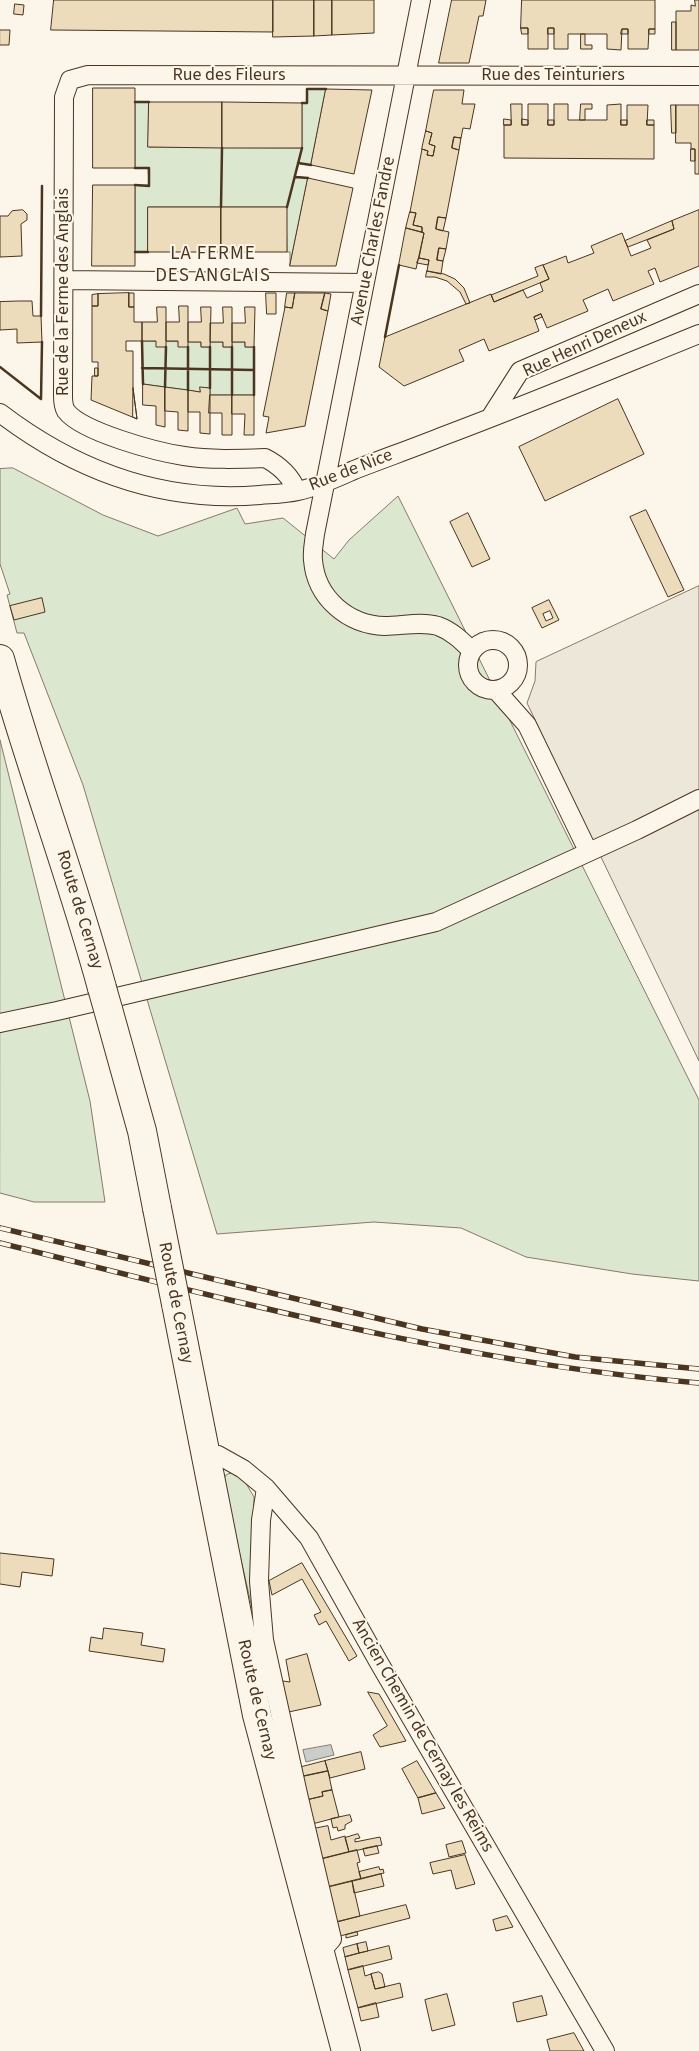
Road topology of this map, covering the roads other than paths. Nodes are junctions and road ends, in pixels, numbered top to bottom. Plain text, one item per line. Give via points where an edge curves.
1 (421, 0) edge
2 (406, 76) junction
3 (699, 76) edge
4 (64, 97) joint
5 (64, 280) junction
6 (365, 283) junction
7 (699, 294) edge
8 (699, 334) edge
9 (0, 412) edge
10 (490, 418) junction
11 (326, 481) junction
12 (297, 491) junction
13 (472, 651) junction
14 (0, 659) edge
15 (496, 690) junction
16 (7, 704) edge
17 (699, 799) edge
18 (588, 851) junction
19 (0, 1023) edge
20 (205, 1455) junction
21 (266, 1488) junction
22 (319, 1954) junction
23 (346, 2051) edge
24 (605, 2051) edge

1 - 2 street, Avenue Charles Fandre
2 - 3 street, Rue des Teinturiers
2 - 4 street, Rue des Fileurs via 88,75 70,80
2 - 6 street, Avenue Charles Fandre
4 - 5 street, Rue de la Ferme des Anglais
5 - 6 street
5 - 12 street, Rue de la Ferme des Anglais via 66,411 80,423 154,450 185,456 265,458 292,480
6 - 11 street, Avenue Charles Fandre
7 - 10 street, Rue Henri Deneux via 520,371
8 - 10 street, Rue de Nice
9 - 12 street, Rue de Nice via 69,458 116,477 166,491 243,497
10 - 11 street, Rue de Nice
11 - 12 street, Rue de Nice
11 - 13 street, Avenue Charles Fandre via 313,562 322,592 346,615 370,625 439,626
13 - 15 street via 468,667 470,675 480,687
13 - 15 street via 477,645 492,639 500,640 513,649 519,663 515,678
14 - 16 main road, Route de Cernay
15 - 18 street via 527,725
16 - 20 main road, Route de Cernay, bridge via 58,840 142,1131
17 - 18 street
18 - 19 street via 436,922
20 - 21 street, Ancien Chemin de Cernay les Reims via 218,1455 244,1469
20 - 22 main road, Route de Cernay via 257,1715
21 - 22 street, Route de Cernay via 261,1520 259,1581 264,1640 332,1939
21 - 24 street, Ancien Chemin de Cernay les Reims via 309,1538
22 - 23 main road, Route de Cernay

